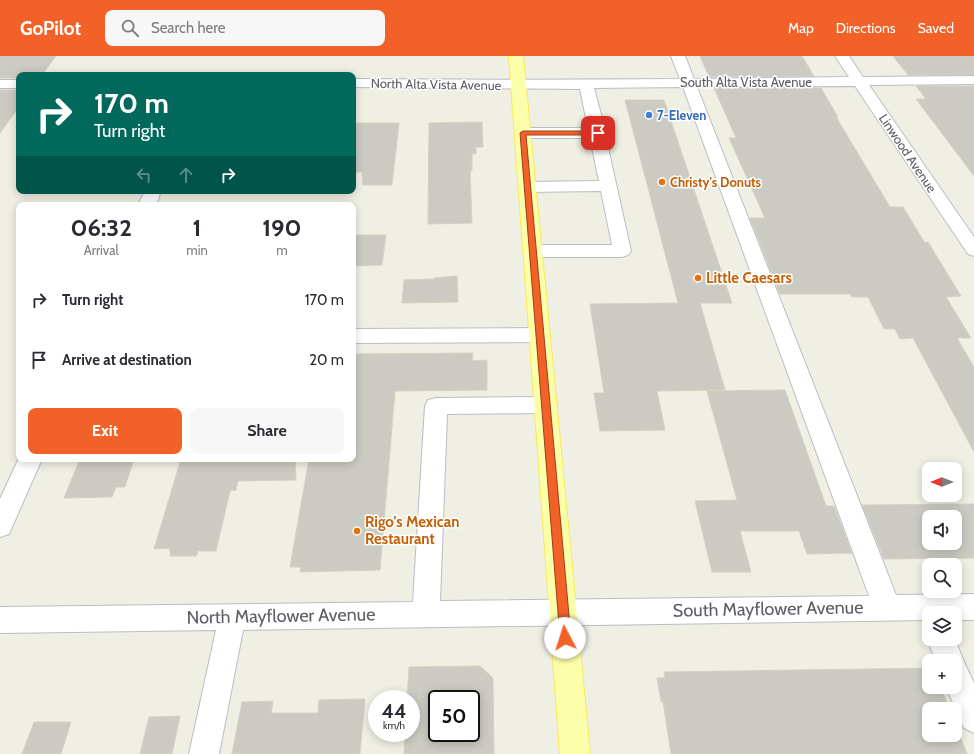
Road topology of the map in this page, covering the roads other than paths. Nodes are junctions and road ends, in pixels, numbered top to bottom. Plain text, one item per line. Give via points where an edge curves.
1 (516, 56) edge
2 (678, 56) edge
3 (842, 56) edge
4 (974, 80) edge
5 (859, 81) junction
6 (688, 82) junction
7 (356, 83) edge
8 (586, 83) junction
9 (0, 84) edge
10 (16, 84) edge
11 (519, 85) junction
12 (523, 133) junction
13 (598, 133) junction
14 (608, 186) junction
15 (527, 187) junction
16 (974, 250) edge
17 (533, 251) junction
18 (540, 335) junction
19 (356, 336) edge
20 (546, 405) junction
21 (29, 462) edge
22 (0, 526) edge
23 (888, 607) junction
24 (974, 607) edge
25 (962, 608) edge
26 (922, 609) edge
27 (563, 612) junction
28 (426, 614) junction
29 (232, 617) junction
30 (0, 620) edge
31 (962, 690) edge
32 (974, 718) edge
33 (204, 754) edge
34 (575, 754) edge

1 - 11 main road
2 - 6 street
3 - 5 street, Linwood Avenue
4 - 5 street, South Alta Vista Avenue
5 - 6 street, South Alta Vista Avenue
5 - 16 street, Linwood Avenue
6 - 8 street, South Alta Vista Avenue
6 - 23 street
7 - 11 street, North Alta Vista Avenue
8 - 11 street, South Alta Vista Avenue
8 - 13 street
9 - 10 street
11 - 12 main road
12 - 13 street
12 - 15 main road
13 - 14 street
14 - 15 street
14 - 17 street via 622,251
15 - 17 main road
17 - 18 main road
18 - 19 street
18 - 20 main road
20 - 27 main road
20 - 28 street via 436,406
21 - 22 street
23 - 26 street, South Mayflower Avenue
23 - 27 street, South Mayflower Avenue
24 - 25 street, South Mayflower Avenue
27 - 28 street, North Mayflower Avenue
27 - 34 main road
28 - 29 street, North Mayflower Avenue
29 - 30 street, North Mayflower Avenue
29 - 33 street
31 - 32 street

